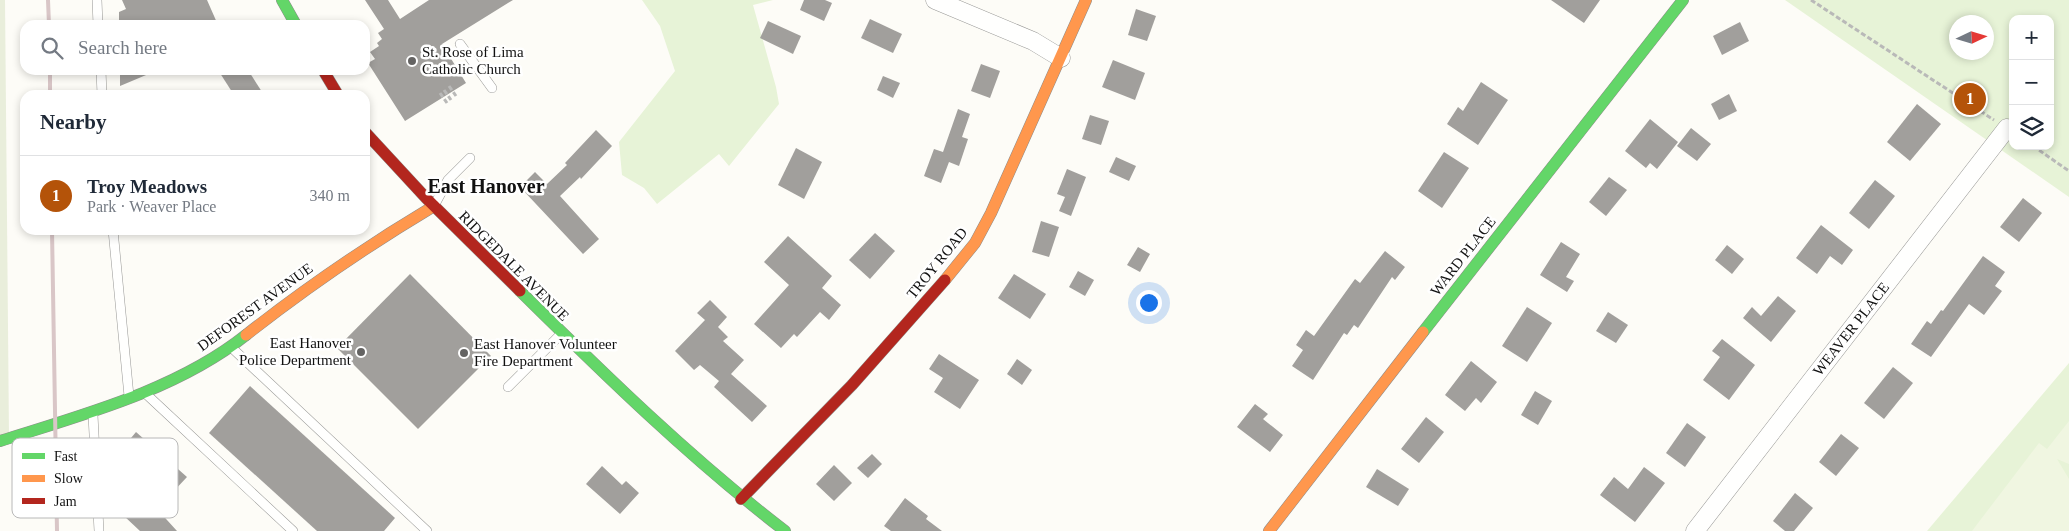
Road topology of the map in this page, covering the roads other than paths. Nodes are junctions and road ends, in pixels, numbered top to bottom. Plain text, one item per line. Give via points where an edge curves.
1 (97, 0) edge
2 (282, 0) edge
3 (936, 0) edge
4 (1086, 0) edge
5 (1683, 0) edge
6 (98, 20) edge
7 (293, 20) edge
8 (460, 44) dead end
9 (1061, 58) junction
10 (101, 75) edge
11 (326, 75) edge
12 (492, 88) dead end
13 (102, 90) edge
14 (335, 90) edge
15 (2007, 128) road end
16 (370, 137) edge
17 (470, 158) dead end
18 (434, 206) junction
19 (113, 235) edge
20 (561, 334) junction
21 (230, 346) junction
22 (508, 387) dead end
23 (144, 392) junction
24 (129, 398) junction
25 (92, 412) junction
26 (94, 438) edge
27 (0, 441) edge
28 (741, 498) junction
29 (98, 518) edge
30 (99, 531) edge
31 (293, 531) edge
32 (427, 531) edge
33 (785, 531) edge
34 (1269, 531) edge
35 (1695, 531) edge

1 - 6 lane
2 - 7 street
3 - 9 street via 1033,41
4 - 9 street, TROY ROAD
5 - 34 street, WARD PLACE
8 - 12 lane
9 - 28 street, TROY ROAD via 975,243 852,385
10 - 13 lane
11 - 14 street
15 - 35 street, WEAVER PLACE
16 - 18 street, RIDGEDALE AVENUE
17 - 18 lane via 448,180
18 - 20 street, RIDGEDALE AVENUE
18 - 21 street, DEFOREST AVENUE via 299,293
19 - 24 lane
20 - 22 lane
20 - 28 street, RIDGEDALE AVENUE via 627,398
21 - 23 street, DEFOREST AVENUE
21 - 32 lane
23 - 24 street, DEFOREST AVENUE
23 - 31 lane
24 - 25 street, DEFOREST AVENUE
25 - 26 lane
25 - 27 street, DEFOREST AVENUE
28 - 33 street, RIDGEDALE AVENUE
29 - 30 lane

